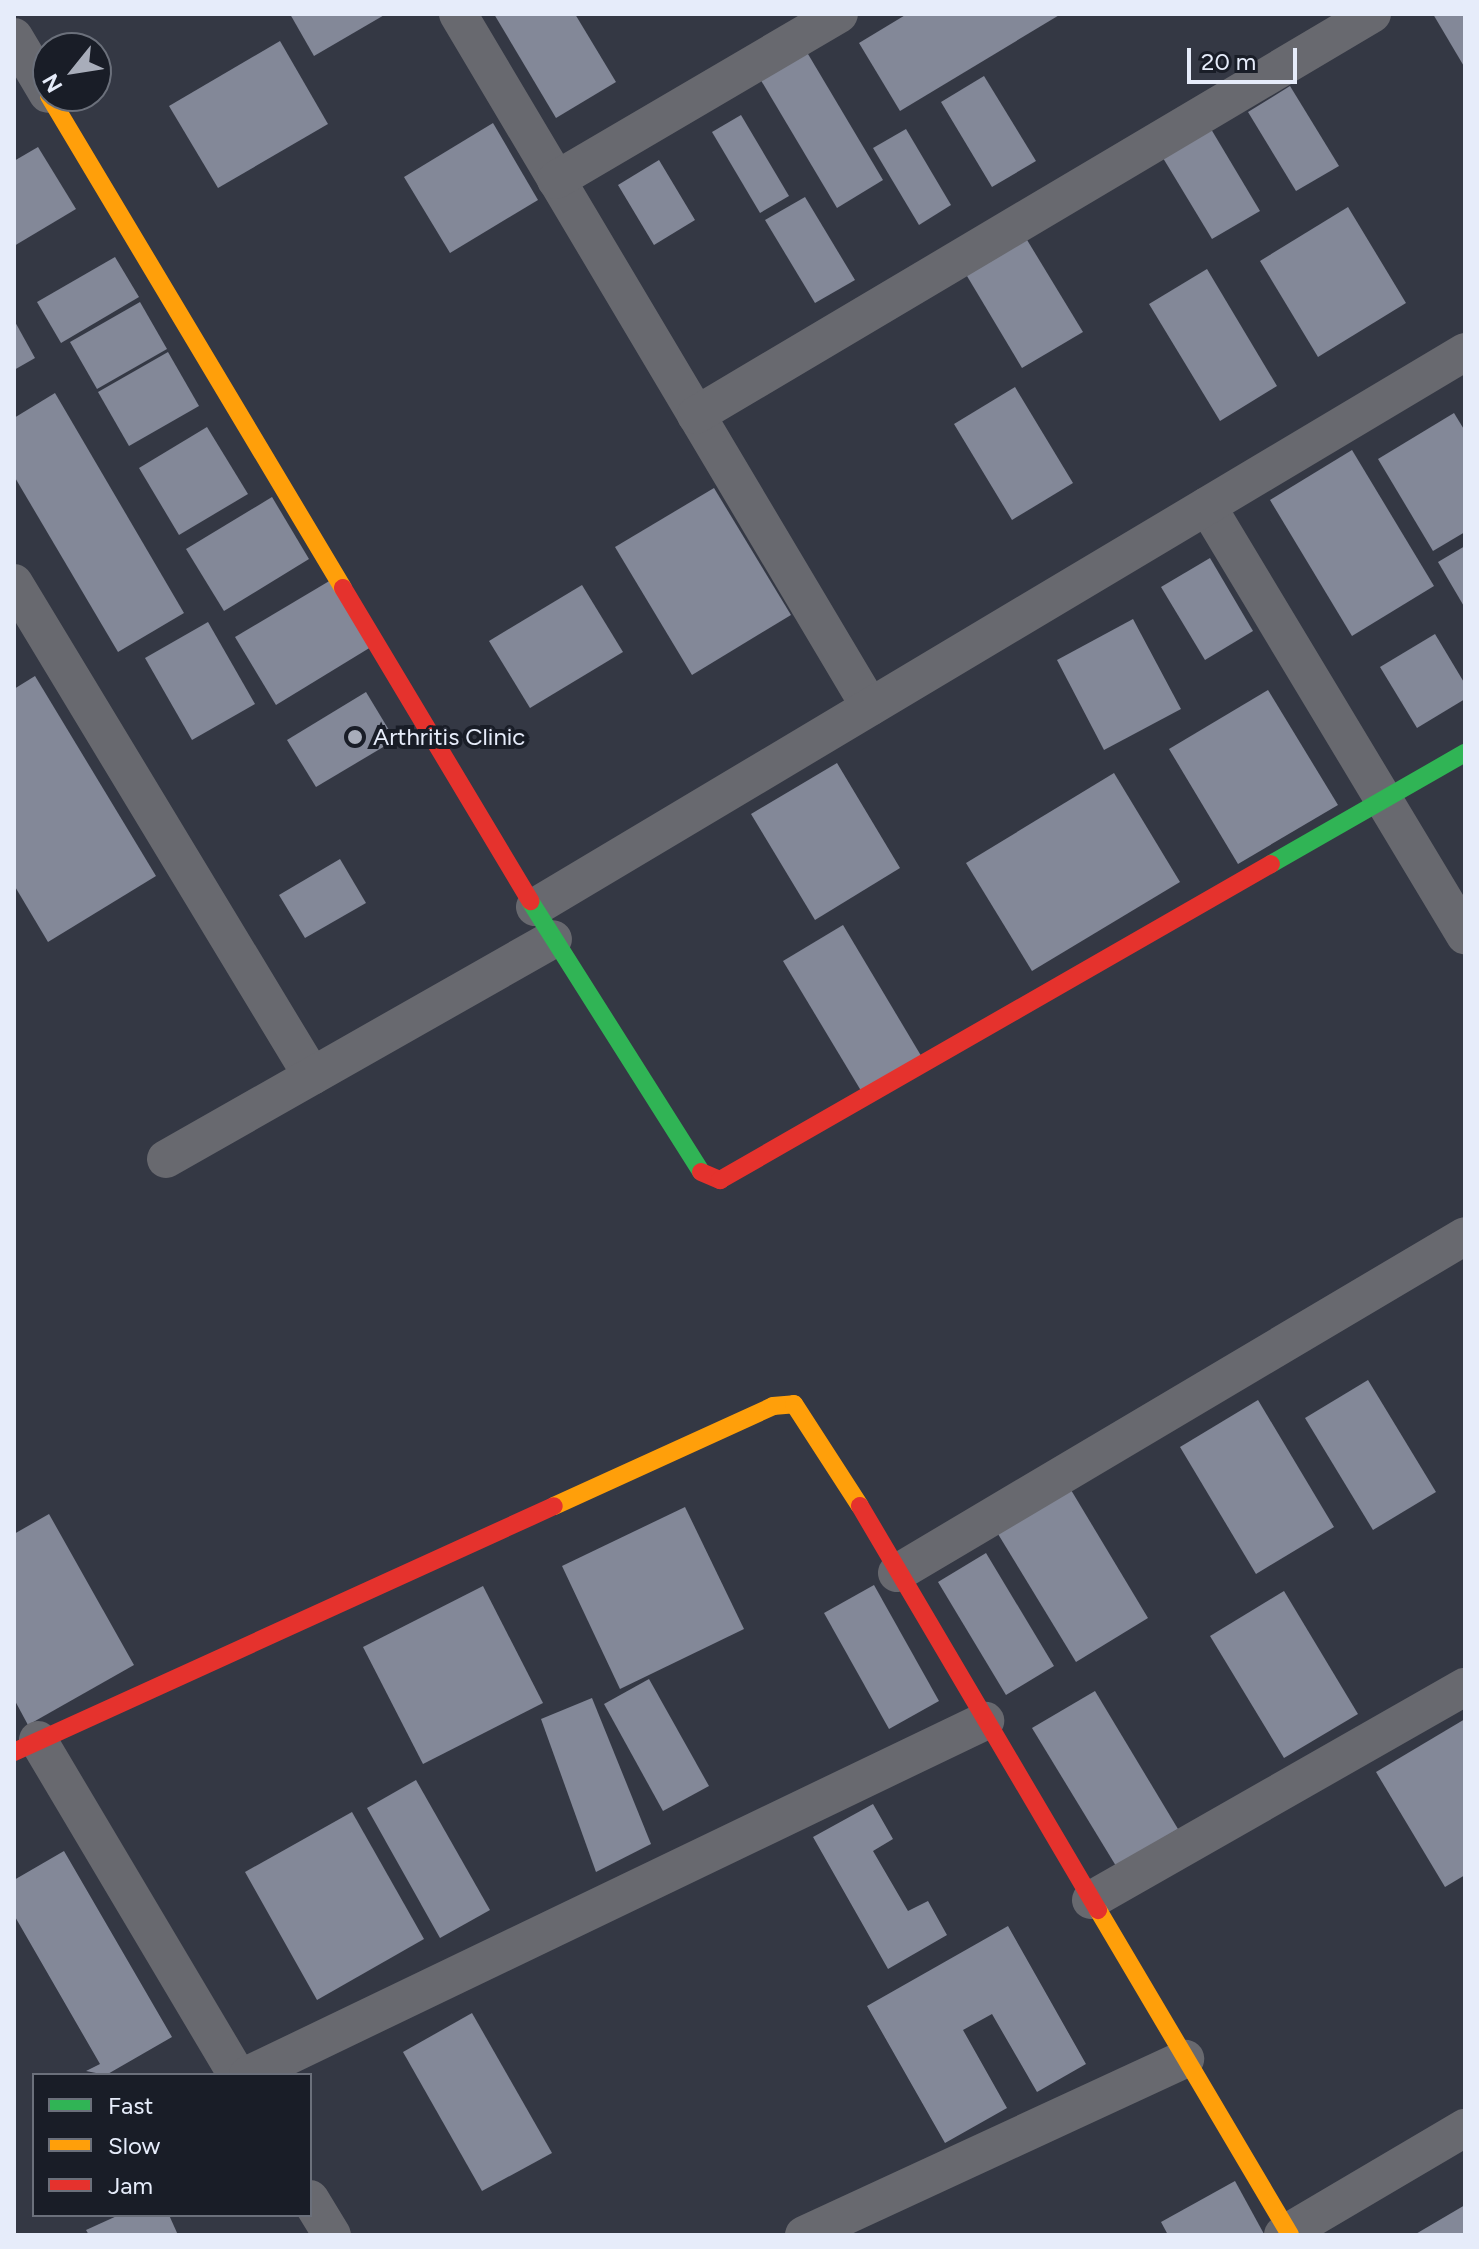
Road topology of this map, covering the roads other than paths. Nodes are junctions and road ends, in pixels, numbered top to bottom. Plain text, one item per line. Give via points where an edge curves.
1 (458, 14) edge
2 (839, 14) edge
3 (1372, 14) edge
4 (14, 37) edge
5 (32, 67) edge
6 (59, 112) edge
7 (556, 180) junction
8 (1465, 352) edge
9 (696, 415) junction
10 (1207, 506) junction
11 (14, 583) edge
12 (870, 707) junction
13 (1465, 753) edge
14 (1384, 801) junction
15 (544, 923) junction
16 (1465, 935) edge
17 (312, 1076) junction
18 (166, 1159) dead end
19 (1465, 1236) edge
20 (897, 1573) junction
21 (1465, 1687) edge
22 (985, 1721) junction
23 (26, 1746) edge
24 (1091, 1900) junction
25 (1185, 2059) junction
26 (236, 2073) edge
27 (252, 2073) edge
28 (1465, 2128) edge
29 (312, 2202) edge
30 (1287, 2234) edge
31 (332, 2235) edge
32 (804, 2235) edge

1 - 7 street
2 - 7 street
3 - 9 street
4 - 5 street
6 - 15 street
7 - 9 street
8 - 10 street
9 - 12 street
10 - 12 street
10 - 14 street
11 - 17 street
12 - 15 street
13 - 14 street
14 - 15 street via 720,1180 699,1172
14 - 16 street
15 - 17 street
17 - 18 street
19 - 20 street
20 - 22 street
20 - 23 street via 810,1421 794,1404 773,1406
21 - 24 street
22 - 24 street
22 - 27 street
23 - 26 street
24 - 25 street
25 - 30 street
25 - 32 street
28 - 30 street
29 - 31 street

